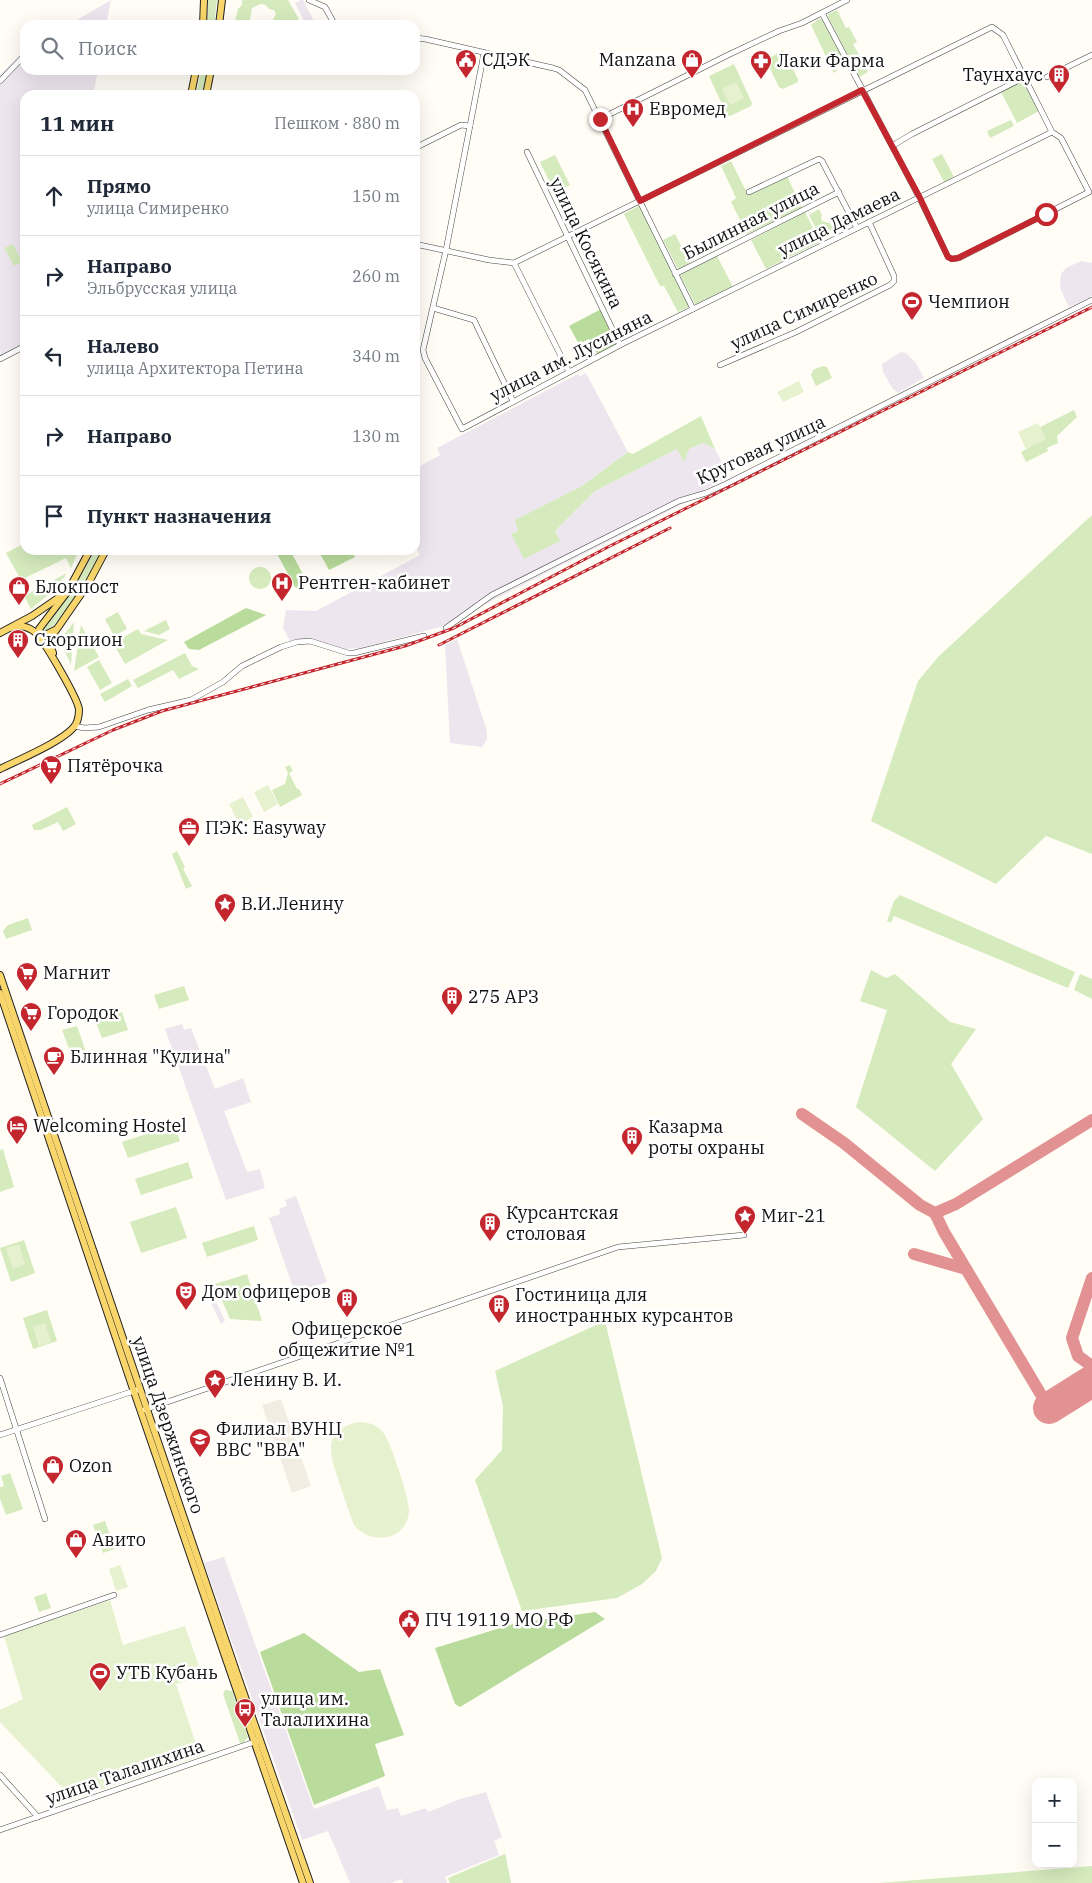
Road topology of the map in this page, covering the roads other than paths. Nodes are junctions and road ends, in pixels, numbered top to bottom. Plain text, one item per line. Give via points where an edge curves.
1 (204, 0) edge
2 (222, 0) edge
3 (309, 0) edge
4 (846, 0) edge
5 (822, 13) junction
6 (204, 20) edge
7 (219, 20) edge
8 (332, 20) edge
9 (420, 38) edge
10 (484, 53) junction
11 (1092, 55) edge
12 (20, 60) edge
13 (195, 75) edge
14 (210, 75) edge
15 (1047, 77) dead end
16 (1025, 78) junction
17 (0, 80) edge
18 (192, 90) edge
19 (207, 90) edge
20 (862, 90) junction
21 (600, 119) junction
22 (470, 126) junction
23 (1052, 132) junction
24 (420, 146) edge
25 (892, 146) junction
26 (527, 152) dead end
27 (749, 192) dead end
28 (839, 192) junction
29 (920, 198) junction
30 (640, 201) junction
31 (869, 222) junction
32 (857, 228) junction
33 (568, 236) junction
34 (420, 245) edge
35 (446, 250) junction
36 (514, 263) junction
37 (675, 274) junction
38 (1092, 300) edge
39 (433, 308) junction
40 (693, 309) junction
41 (620, 345) junction
42 (20, 349) edge
43 (0, 359) edge
44 (720, 365) dead end
45 (569, 372) junction
46 (513, 401) junction
47 (87, 555) edge
48 (103, 555) edge
49 (68, 591) junction
50 (10, 628) junction
51 (446, 628) dead end
52 (56, 630) junction
53 (0, 633) edge
54 (424, 636) dead end
55 (58, 666) junction
56 (75, 726) junction
57 (0, 769) edge
58 (0, 975) edge
59 (0, 993) edge
60 (744, 1234) dead end
61 (0, 1378) edge
62 (136, 1390) junction
63 (143, 1410) junction
64 (17, 1430) junction
65 (0, 1435) edge
66 (45, 1519) dead end
67 (114, 1595) dead end
68 (0, 1634) edge
69 (258, 1741) junction
70 (0, 1775) edge
71 (38, 1817) junction
72 (0, 1830) edge
73 (303, 1883) edge
74 (310, 1883) edge

1 - 6 main road
2 - 7 main road
3 - 8 street via 325,7
4 - 5 street
5 - 20 street
5 - 21 street via 728,55
9 - 10 street
10 - 21 street via 559,70 586,90
10 - 22 street
11 - 15 street
12 - 17 street
13 - 18 main road
14 - 19 main road
16 - 20 street via 1003,35 992,27
16 - 23 street
16 - 25 street
20 - 25 street
20 - 30 street
21 - 30 street
22 - 24 street via 461,125
22 - 35 street
23 - 29 street, улица Дамаева
23 - 29 street via 1061,138 1089,192 958,258 952,259 946,254
25 - 29 street
26 - 33 street, улица Косякина
27 - 28 street via 819,159
28 - 32 street
28 - 37 street, Былинная улица
29 - 31 street, улица Дамаева
30 - 33 street
30 - 37 street
31 - 32 street, улица Дамаева
31 - 44 street, улица Симиренко via 894,276 890,285 796,332
32 - 40 street, улица Дамаева
33 - 36 street
33 - 41 street, улица Косякина
34 - 35 street
35 - 36 street
35 - 39 street
36 - 45 street
37 - 40 street
38 - 51 street, Круговая улица via 764,465 706,493 678,501 492,595
39 - 46 street via 474,320
39 - 46 street, улица им. Лусиняна via 423,350 462,429
40 - 41 street, улица им. Лусиняна
41 - 45 street, улица им. Лусиняна
42 - 43 street
45 - 46 street, улица им. Лусиняна
47 - 49 main road
48 - 52 main road via 88,584
49 - 50 main road
49 - 52 main road via 39,629 45,635
50 - 53 main road
50 - 55 main road via 29,628 37,634
52 - 55 main road via 50,644
54 - 56 street via 354,653 310,641 297,642 242,666 223,682 191,700 148,710 99,727
55 - 56 main road via 78,705
56 - 57 main road via 65,735
58 - 62 main road, улица Дзержинского
59 - 62 main road, улица Дзержинского
60 - 63 street via 611,1249
61 - 64 street
62 - 63 main road, улица Дзержинского
62 - 64 street
63 - 69 main road, улица Дзержинского via 192,1538
64 - 65 street
64 - 66 street
67 - 68 street
69 - 71 street, улица Талалихина
69 - 73 main road, улица Дзержинского
69 - 74 main road, улица Дзержинского
70 - 71 street
71 - 72 street, улица Талалихина

